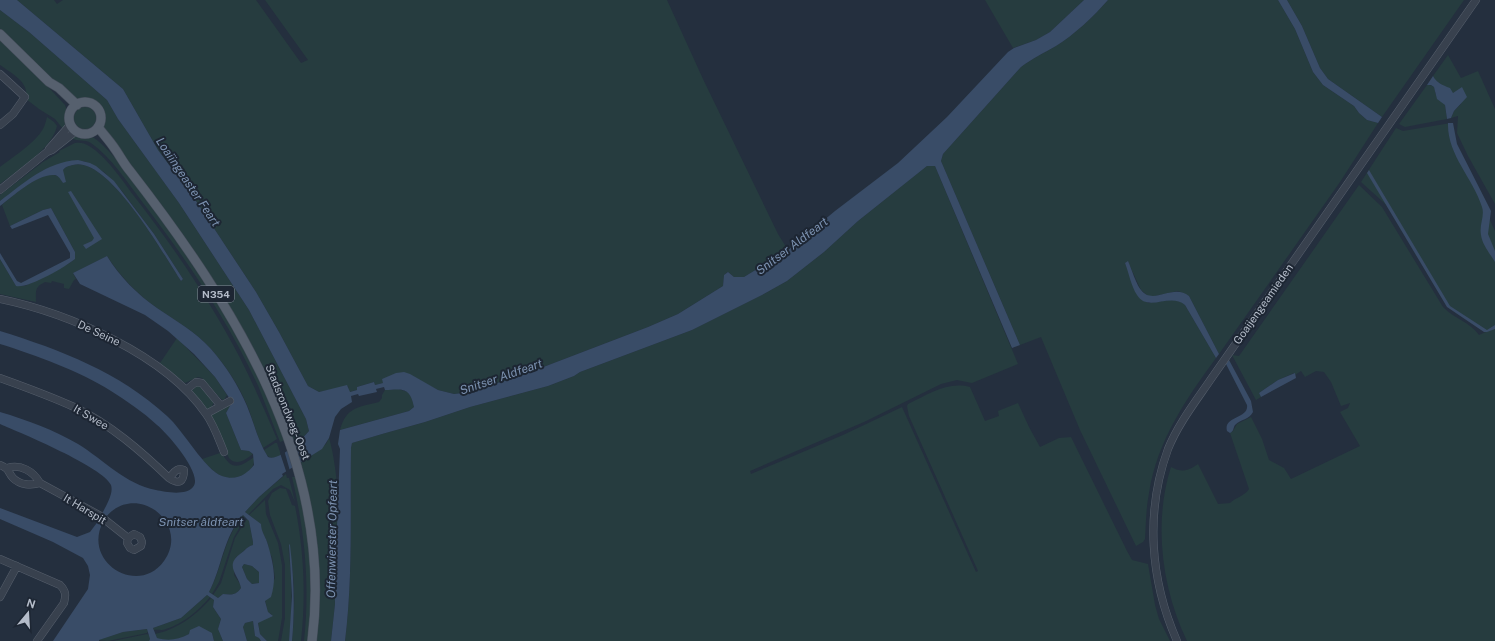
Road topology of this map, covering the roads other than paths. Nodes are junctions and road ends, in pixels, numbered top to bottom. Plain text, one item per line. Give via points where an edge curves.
1 (1476, 0) edge
2 (0, 34) edge
3 (0, 74) edge
4 (74, 107) junction
5 (0, 125) edge
6 (73, 128) junction
7 (95, 130) junction
8 (0, 190) edge
9 (0, 299) edge
10 (0, 378) edge
11 (186, 390) junction
12 (230, 401) dead end
13 (221, 406) junction
14 (206, 414) junction
15 (224, 452) dead end
16 (0, 465) edge
17 (7, 468) junction
18 (169, 478) dead end
19 (40, 483) junction
20 (128, 538) dead end
21 (0, 559) edge
22 (17, 566) junction
23 (0, 597) edge
24 (37, 641) edge
25 (312, 641) edge
26 (1177, 641) edge

1 - 26 street, Goaijengeamieden via 1211,379 1168,448 1153,517 1154,553 1166,618
2 - 4 main road
3 - 5 street via 25,97 13,114
4 - 6 main road via 69,117
4 - 7 main road via 88,103 98,109 100,120
6 - 7 main road via 85,134
6 - 8 street
7 - 25 main road, Stadsrondweg-Oost / N354 via 120,159 203,272 235,324 265,382 290,442 310,521 316,590
9 - 11 street, De Seine via 38,308 89,327 127,346
10 - 18 street, It Swee via 75,407 133,445
11 - 13 street via 196,382 202,383
11 - 14 street, De Seine
12 - 13 street
13 - 14 street
14 - 15 street, De Seine
16 - 17 street, It Harspit
17 - 19 street, It Harspit via 14,466 27,470
17 - 19 street, It Harspit via 14,478 26,484 33,486
19 - 20 street, It Harspit via 99,516
21 - 22 street
22 - 23 street
22 - 24 street via 60,585 65,590 64,603

